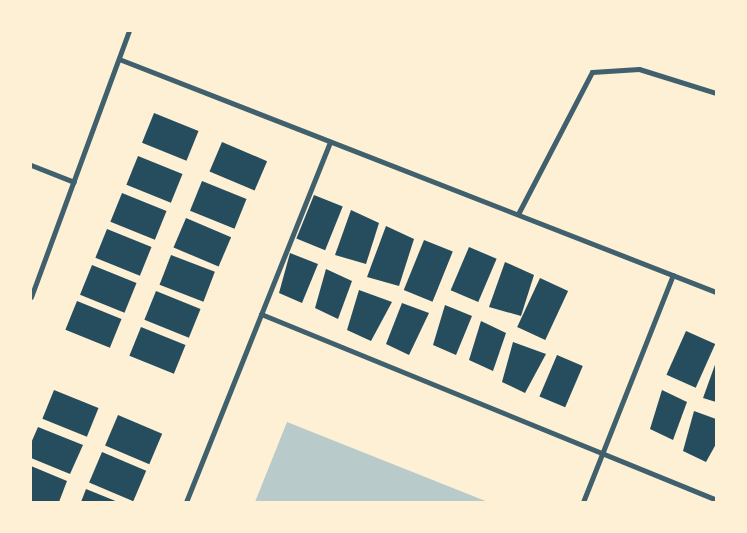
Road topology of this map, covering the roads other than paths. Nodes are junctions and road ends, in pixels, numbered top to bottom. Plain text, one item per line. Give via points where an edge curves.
1 (129, 31) edge
2 (119, 59) junction
3 (716, 93) edge
4 (330, 142) junction
5 (31, 166) edge
6 (74, 182) junction
7 (518, 214) junction
8 (673, 275) junction
9 (716, 292) edge
10 (31, 297) edge
11 (261, 314) junction
12 (602, 454) junction
13 (716, 500) edge
14 (186, 502) edge
15 (583, 502) edge

1 - 2 street
2 - 4 street
2 - 6 street
3 - 7 street via 640,69 592,72
4 - 7 street
4 - 11 street
5 - 6 street
6 - 10 street
7 - 8 street
8 - 9 street
8 - 12 street
11 - 12 street
11 - 14 street
12 - 13 street
12 - 15 street

